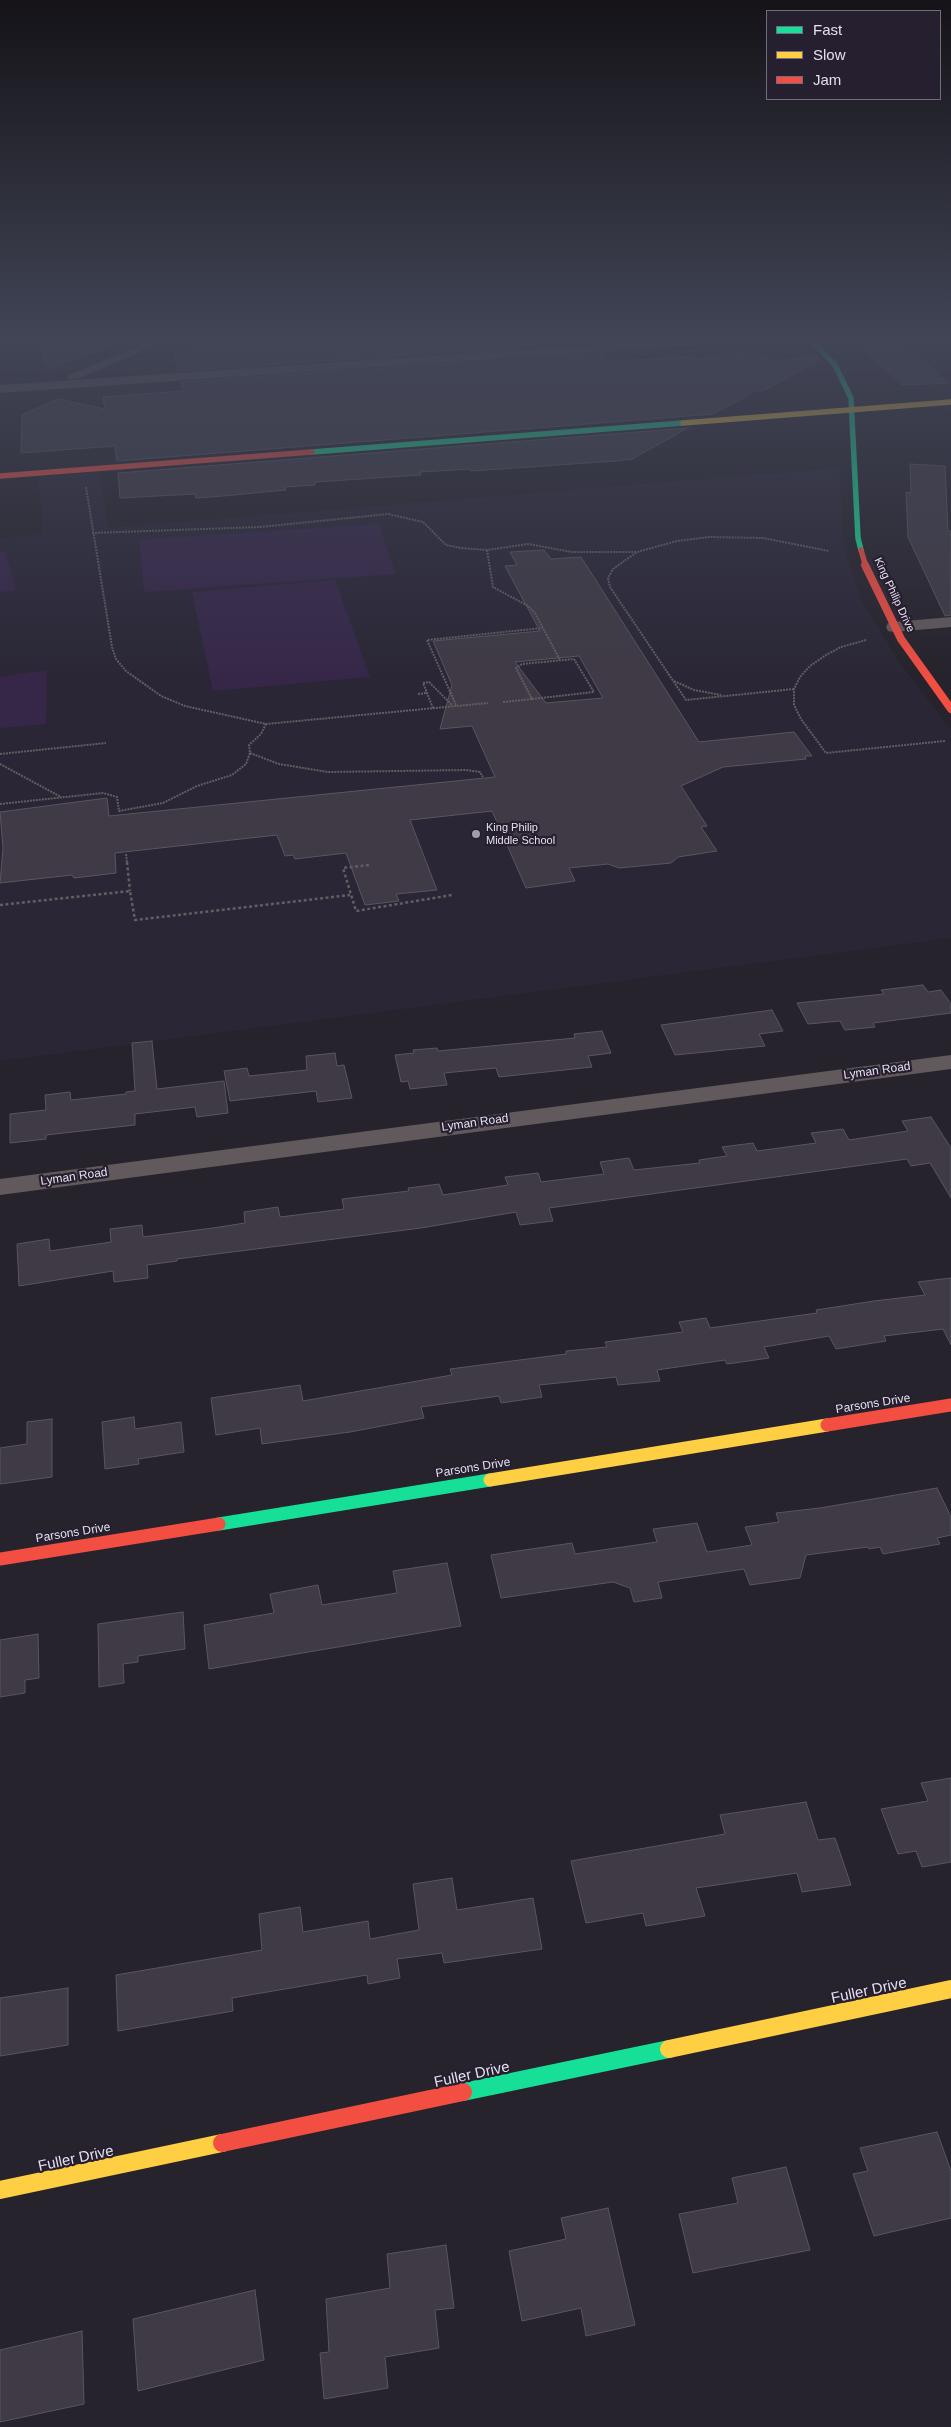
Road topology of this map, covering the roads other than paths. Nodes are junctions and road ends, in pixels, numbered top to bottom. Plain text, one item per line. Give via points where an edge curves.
1 (293, 453) edge
2 (853, 453) edge
3 (0, 476) edge
4 (951, 622) edge
5 (894, 627) junction
6 (951, 709) edge
7 (951, 1062) edge
8 (0, 1187) edge
9 (951, 1405) edge
10 (0, 1559) edge
11 (951, 1989) edge
12 (0, 2190) edge

1 - 3 street
2 - 5 street, King Philip Drive via 858,538 865,565
4 - 5 street
5 - 6 street, King Philip Drive
7 - 8 street, Lyman Road
9 - 10 street, Parsons Drive
11 - 12 street, Fuller Drive

